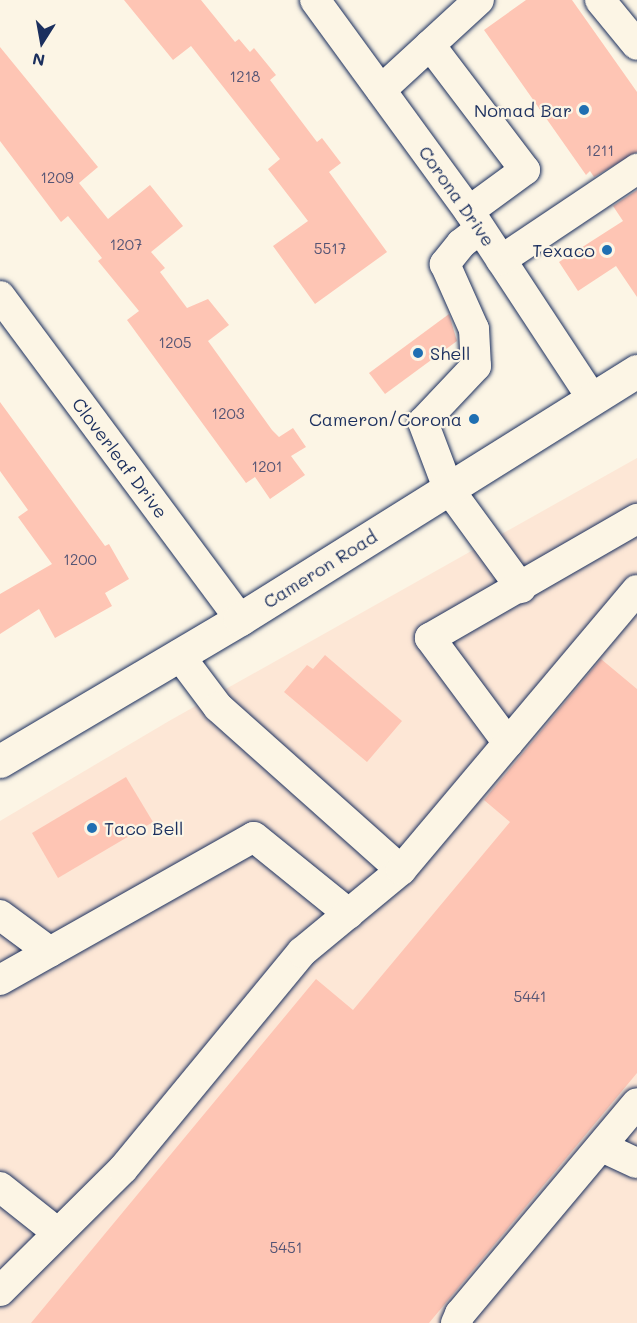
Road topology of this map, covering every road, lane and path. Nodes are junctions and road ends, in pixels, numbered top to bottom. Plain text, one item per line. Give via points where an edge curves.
1 (315, 0) edge
2 (479, 0) edge
3 (600, 0) edge
4 (430, 45) junction
5 (637, 45) edge
6 (381, 90) junction
7 (637, 169) edge
8 (475, 220) junction
9 (501, 260) junction
10 (0, 296) edge
11 (637, 371) edge
12 (592, 398) junction
13 (448, 488) junction
14 (637, 519) edge
15 (521, 588) junction
16 (637, 590) edge
17 (240, 619) junction
18 (179, 655) junction
19 (508, 743) junction
20 (0, 761) edge
21 (401, 870) junction
22 (349, 914) junction
23 (0, 915) edge
24 (50, 952) junction
25 (0, 980) edge
26 (637, 1103) edge
27 (602, 1147) junction
28 (637, 1163) edge
29 (0, 1187) edge
30 (58, 1233) junction
31 (0, 1291) edge
32 (456, 1323) edge

1 - 6 street, Corona Drive
2 - 4 street
3 - 5 street
4 - 6 street
4 - 8 street via 525,170
6 - 8 street, Corona Drive
7 - 9 street
8 - 9 street, Corona Drive
8 - 13 street via 446,264 474,329 476,366 423,422
9 - 12 street, Corona Drive
10 - 17 street, Cloverleaf Drive
11 - 12 main road, Cameron Road
12 - 13 main road, Cameron Road
13 - 15 street
13 - 17 main road, Cameron Road
14 - 15 street
15 - 19 street via 430,638
16 - 19 street
17 - 18 main road, Cameron Road
18 - 20 main road, Cameron Road
18 - 21 street via 218,708
19 - 21 street
21 - 22 street
22 - 24 street via 254,837
22 - 30 street via 302,952 123,1169
23 - 24 street
24 - 25 street
26 - 27 street
27 - 28 street
27 - 32 street
29 - 30 street
30 - 31 street

